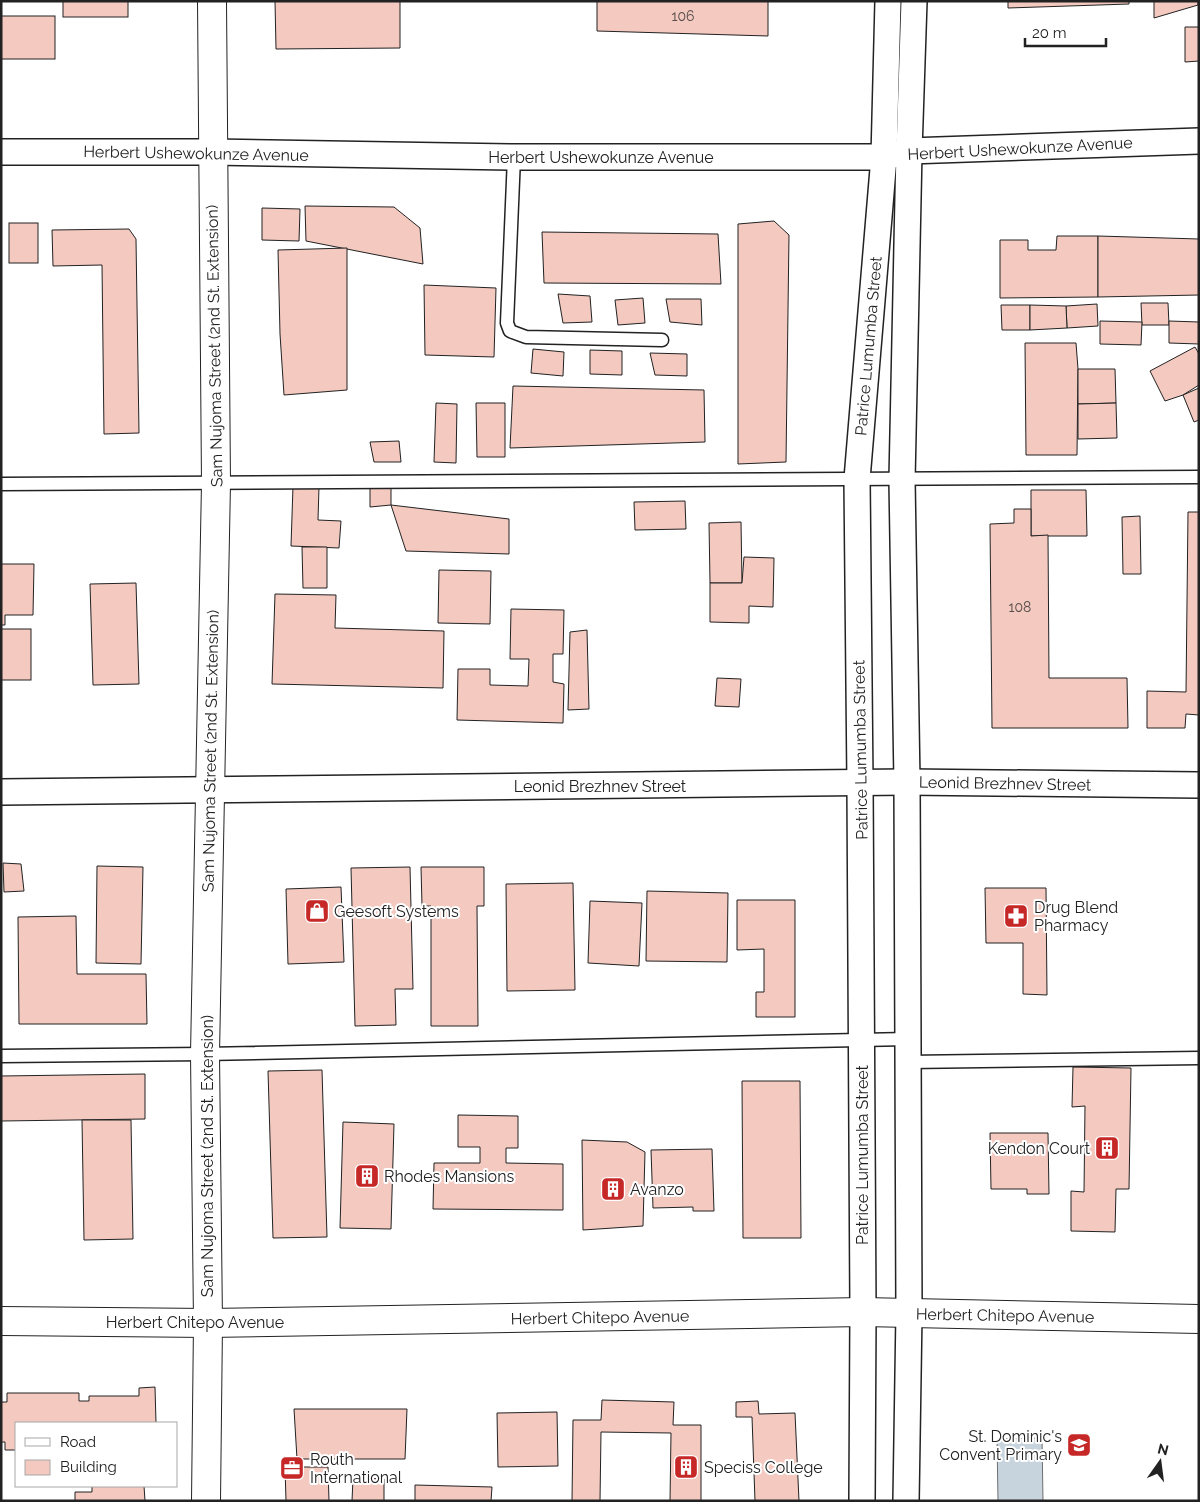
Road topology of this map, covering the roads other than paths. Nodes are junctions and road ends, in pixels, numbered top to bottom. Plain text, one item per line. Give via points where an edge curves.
1 (212, 1) edge
2 (888, 1) edge
3 (914, 1) edge
4 (1199, 141) edge
5 (909, 151) junction
6 (1, 152) edge
7 (212, 152) junction
8 (514, 157) junction
9 (884, 158) junction
10 (662, 340) dead end
11 (1199, 477) edge
12 (857, 479) junction
13 (902, 480) junction
14 (216, 483) junction
15 (1, 484) edge
16 (907, 782) junction
17 (860, 784) junction
18 (1199, 785) edge
19 (209, 789) junction
20 (1, 792) edge
21 (862, 1040) junction
22 (908, 1051) junction
23 (205, 1054) junction
24 (1, 1056) edge
25 (1199, 1058) edge
26 (863, 1312) junction
27 (909, 1313) junction
28 (1199, 1319) edge
29 (1, 1321) edge
30 (208, 1323) junction
31 (206, 1501) edge
32 (862, 1501) edge
33 (906, 1501) edge

1 - 7 main road, Sam Nujoma Street (2nd St. Extension)
2 - 9 street, Patrice Lumumba Street
3 - 5 street, Patrice Lumumba Street
4 - 5 street, Herbert Ushewokunze Avenue
5 - 9 street, Herbert Ushewokunze Avenue
5 - 13 street, Patrice Lumumba Street
6 - 7 street, Herbert Ushewokunze Avenue
7 - 8 street, Herbert Ushewokunze Avenue
7 - 14 main road, Sam Nujoma Street (2nd St. Extension)
8 - 9 street, Herbert Ushewokunze Avenue
8 - 10 lane via 507,323 510,331 526,337
9 - 12 street, Patrice Lumumba Street
11 - 13 lane
12 - 13 lane
12 - 14 lane
12 - 17 street, Patrice Lumumba Street
13 - 16 street, Patrice Lumumba Street
14 - 15 lane
14 - 19 main road, Sam Nujoma Street (2nd St. Extension)
16 - 17 street, Leonid Brezhnev Street
16 - 18 street, Leonid Brezhnev Street
16 - 22 street, Patrice Lumumba Street
17 - 19 street, Leonid Brezhnev Street
17 - 21 street, Patrice Lumumba Street
19 - 20 street, Leonid Brezhnev Street
19 - 23 main road, Sam Nujoma Street (2nd St. Extension)
21 - 22 lane
21 - 23 lane
21 - 26 street, Patrice Lumumba Street
22 - 25 lane
22 - 27 street, Patrice Lumumba Street
23 - 24 lane
23 - 30 main road, Sam Nujoma Street (2nd St. Extension)
26 - 27 main road, Herbert Chitepo Avenue
26 - 30 main road, Herbert Chitepo Avenue
26 - 32 street, Patrice Lumumba Street
27 - 28 main road, Herbert Chitepo Avenue
27 - 33 street, Patrice Lumumba Street
29 - 30 main road, Herbert Chitepo Avenue
30 - 31 main road, Sam Nujoma Street (2nd St. Extension)

